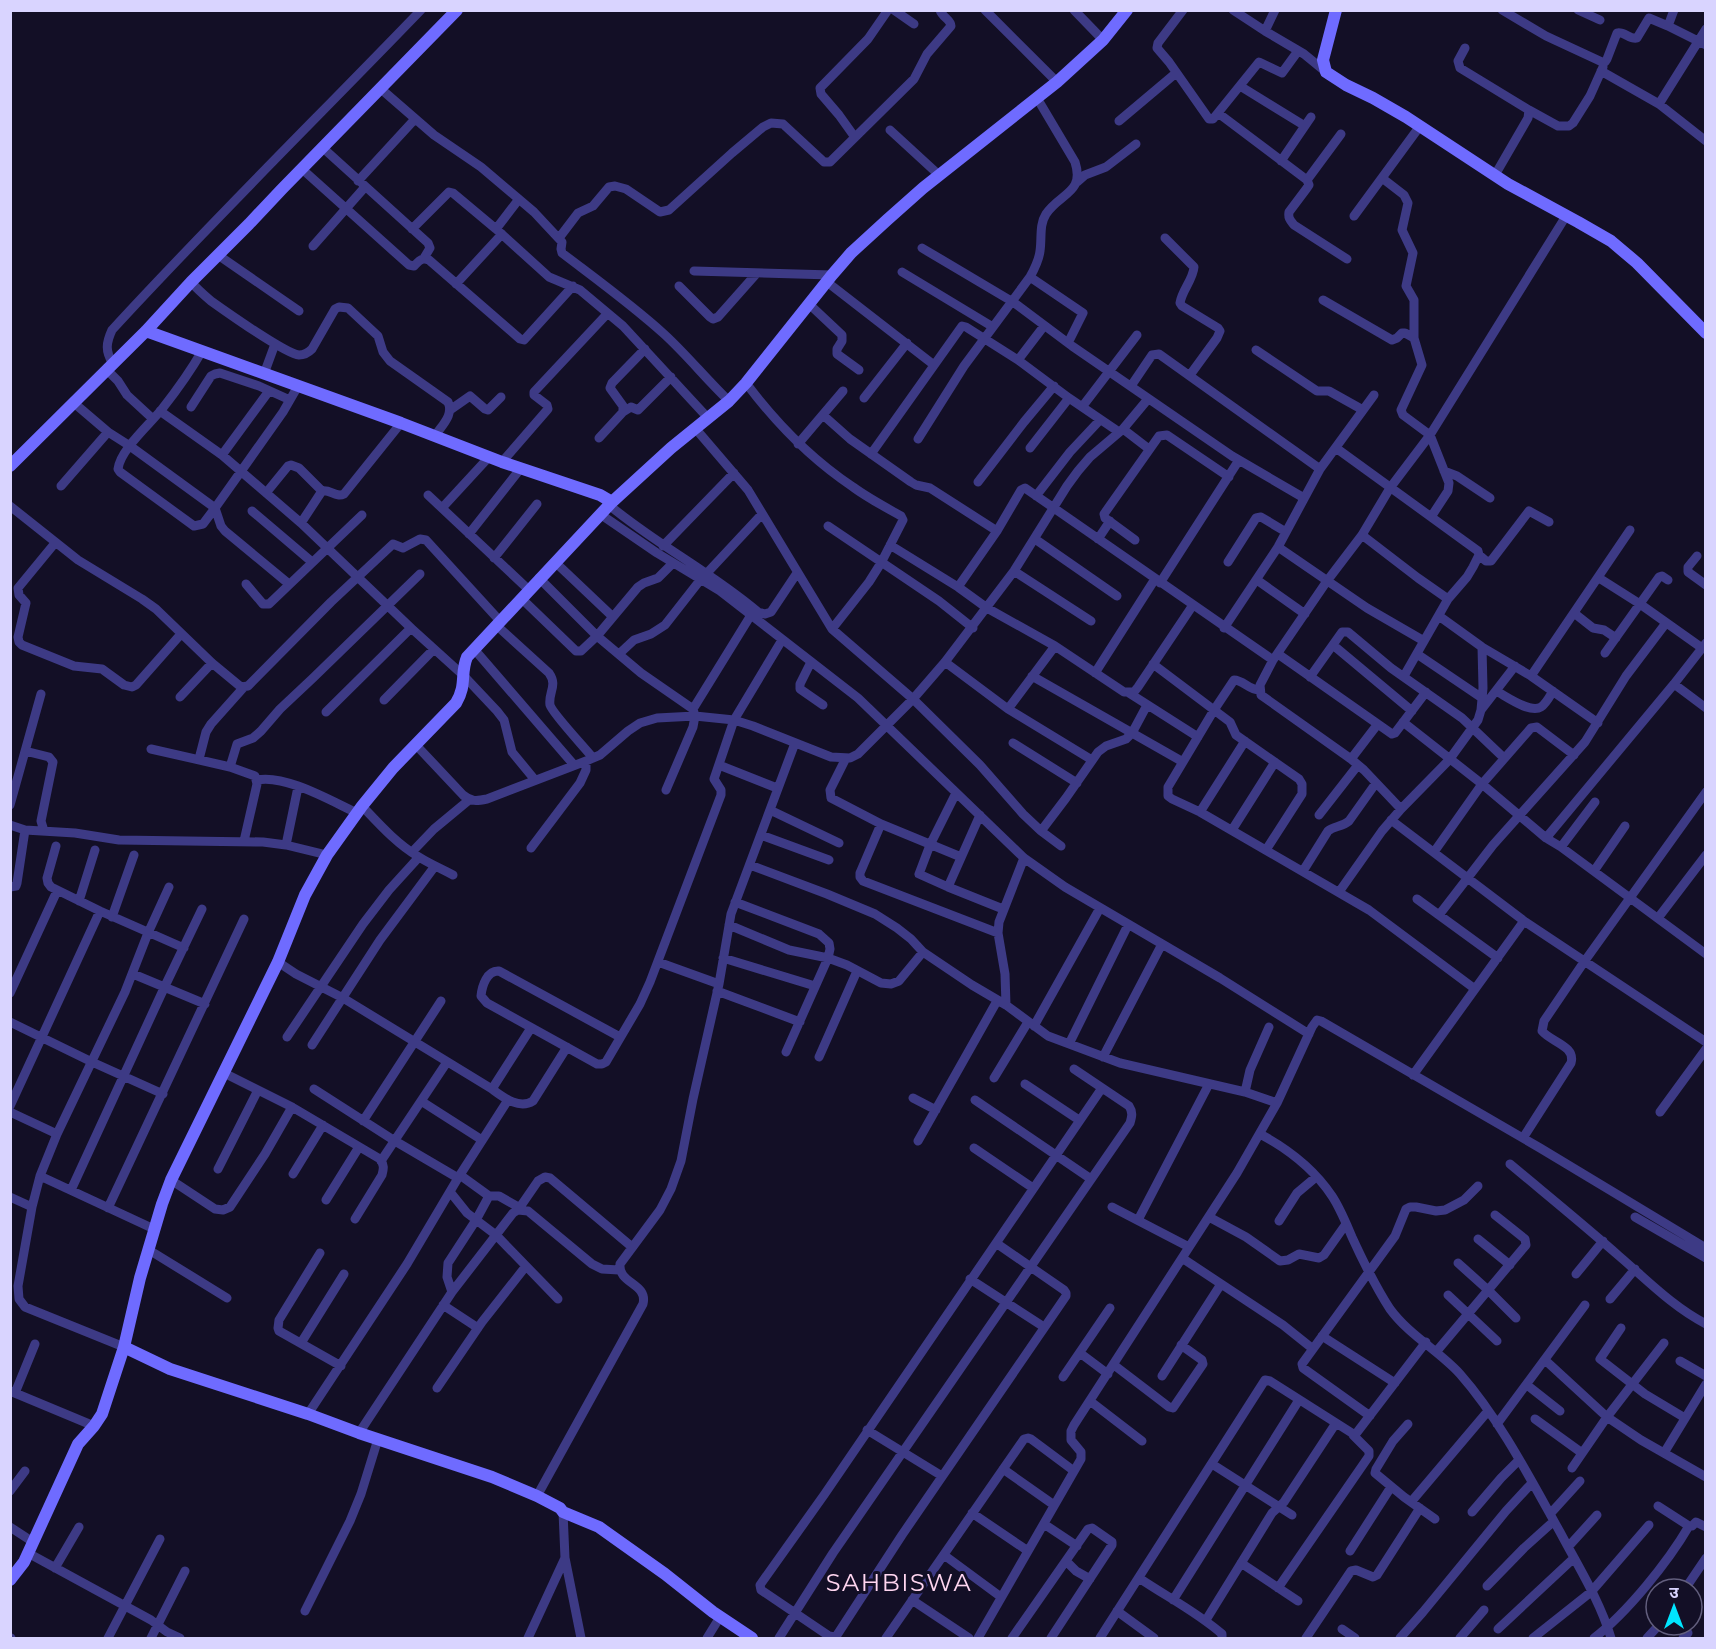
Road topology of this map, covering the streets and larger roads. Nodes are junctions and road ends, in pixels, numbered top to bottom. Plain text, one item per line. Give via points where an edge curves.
1 (421, 10) edge
2 (458, 10) edge
3 (888, 10) edge
4 (894, 10) edge
5 (940, 10) edge
6 (985, 10) edge
7 (1074, 10) edge
8 (1127, 10) edge
9 (1183, 10) edge
10 (1233, 10) edge
11 (1275, 10) edge
12 (1336, 10) edge
13 (1502, 10) edge
14 (1578, 10) edge
15 (1674, 10) edge
16 (1600, 21) dead end
17 (914, 24) dead end
18 (1668, 26) junction
19 (1706, 29) edge
20 (1264, 31) junction
21 (1103, 40) junction
22 (1702, 43) edge
23 (1465, 48) dead end
24 (1298, 51) junction
25 (1603, 66) junction
26 (1326, 72) junction
27 (1176, 73) junction
28 (1057, 82) junction
29 (1240, 86) junction
30 (381, 89) junction
31 (1036, 98) junction
32 (1659, 104) junction
33 (1529, 110) junction
34 (1218, 113) junction
35 (1311, 117) dead end
36 (415, 119) junction
37 (1119, 121) dead end
38 (1305, 126) junction
39 (1420, 126) junction
40 (890, 130) dead end
41 (1341, 134) dead end
42 (854, 136) junction
43 (1706, 141) edge
44 (1136, 144) dead end
45 (323, 148) junction
46 (1281, 160) junction
47 (302, 169) junction
48 (939, 175) junction
49 (1494, 176) junction
50 (1382, 178) junction
51 (1307, 180) junction
52 (1077, 182) junction
53 (362, 184) junction
54 (519, 199) junction
55 (346, 208) junction
56 (1354, 216) dead end
57 (1566, 216) junction
58 (412, 229) junction
59 (499, 231) junction
60 (559, 238) junction
61 (1165, 238) dead end
62 (313, 246) dead end
63 (922, 248) dead end
64 (218, 255) junction
65 (424, 258) junction
66 (1347, 259) dead end
67 (694, 271) dead end
68 (902, 272) dead end
69 (756, 273) junction
70 (1030, 277) junction
71 (829, 279) junction
72 (191, 282) junction
73 (456, 284) junction
74 (573, 286) junction
75 (679, 286) dead end
76 (1323, 300) dead end
77 (1013, 302) junction
78 (809, 304) junction
79 (299, 311) dead end
80 (607, 314) junction
81 (1044, 326) junction
82 (993, 327) junction
83 (1704, 327) edge
84 (146, 331) junction
85 (1137, 335) dead end
86 (1414, 338) junction
87 (984, 339) junction
88 (907, 343) junction
89 (1068, 343) junction
90 (275, 344) junction
91 (645, 349) junction
92 (1256, 350) dead end
93 (202, 351) junction
94 (1018, 360) junction
95 (934, 365) junction
96 (859, 370) dead end
97 (1108, 371) junction
98 (113, 373) junction
99 (264, 374) junction
100 (1190, 375) junction
101 (670, 377) junction
102 (746, 383) junction
103 (298, 386) junction
104 (1054, 386) junction
105 (1131, 386) junction
106 (269, 391) junction
107 (843, 391) dead end
108 (1374, 395) dead end
109 (501, 397) dead end
110 (864, 398) dead end
111 (1069, 398) junction
112 (1149, 399) junction
113 (290, 400) junction
114 (729, 401) junction
115 (191, 407) dead end
116 (1082, 407) junction
117 (82, 409) junction
118 (450, 410) junction
119 (1363, 410) junction
120 (160, 411) junction
121 (624, 412) junction
122 (823, 415) junction
123 (708, 418) junction
124 (153, 419) junction
125 (1100, 420) junction
126 (401, 423) junction
127 (695, 428) junction
128 (1121, 431) junction
129 (108, 432) junction
130 (1430, 435) junction
131 (435, 436) junction
132 (599, 438) dead end
133 (918, 439) dead end
134 (798, 444) junction
135 (130, 446) junction
136 (1030, 448) dead end
137 (1336, 448) junction
138 (1149, 449) junction
139 (871, 454) junction
140 (222, 455) junction
141 (489, 457) junction
142 (1239, 460) junction
143 (502, 462) junction
144 (10, 466) edge
145 (521, 468) junction
146 (1320, 469) junction
147 (241, 471) junction
148 (1444, 471) junction
149 (734, 473) junction
150 (1228, 477) junction
151 (978, 482) dead end
152 (61, 486) dead end
153 (1390, 488) junction
154 (322, 491) junction
155 (266, 493) junction
156 (428, 495) dead end
157 (1036, 496) junction
158 (1304, 498) junction
159 (1490, 498) dead end
160 (537, 504) dead end
161 (10, 506) edge
162 (215, 508) junction
163 (442, 508) junction
164 (606, 508) junction
165 (1054, 509) junction
166 (252, 511) dead end
167 (762, 514) junction
168 (362, 515) dead end
169 (1431, 517) junction
170 (1110, 521) junction
171 (301, 522) junction
172 (1549, 522) dead end
173 (828, 526) dead end
174 (1630, 530) dead end
175 (997, 531) junction
176 (1286, 532) junction
177 (469, 534) junction
178 (1362, 535) junction
179 (1035, 539) junction
180 (1098, 539) junction
181 (1135, 540) dead end
182 (55, 543) junction
183 (890, 545) junction
184 (663, 546) junction
185 (327, 548) junction
186 (1278, 548) junction
187 (1479, 555) junction
188 (1697, 556) dead end
189 (494, 558) junction
190 (312, 562) junction
191 (555, 562) junction
192 (1228, 562) dead end
193 (673, 563) junction
194 (881, 563) junction
195 (1014, 571) junction
196 (797, 573) junction
197 (420, 574) dead end
198 (704, 576) junction
199 (357, 577) junction
200 (539, 578) junction
201 (1599, 578) junction
202 (1257, 580) junction
203 (1668, 580) dead end
204 (1158, 581) junction
205 (1327, 581) junction
206 (289, 584) junction
207 (246, 585) dead end
208 (1706, 585) edge
209 (958, 587) junction
210 (525, 594) junction
211 (1116, 596) dead end
212 (1448, 599) junction
213 (1640, 604) junction
214 (1193, 605) junction
215 (388, 606) junction
216 (987, 608) junction
217 (1574, 613) junction
218 (1305, 614) junction
219 (751, 615) junction
220 (1439, 616) junction
221 (613, 617) junction
222 (1091, 621) dead end
223 (498, 623) junction
224 (1666, 623) junction
225 (411, 628) junction
226 (832, 628) junction
227 (973, 628) junction
228 (1224, 628) junction
229 (180, 634) junction
230 (597, 636) junction
231 (1616, 638) junction
232 (782, 640) junction
233 (1424, 641) junction
234 (1333, 645) junction
235 (1703, 645) edge
236 (1055, 646) junction
237 (1482, 647) junction
238 (435, 649) junction
239 (474, 649) junction
240 (1605, 653) dead end
241 (619, 654) junction
242 (1417, 654) junction
243 (1275, 657) junction
244 (811, 662) junction
245 (945, 662) junction
246 (212, 663) junction
247 (1153, 664) junction
248 (1515, 666) junction
249 (1095, 673) junction
250 (1531, 675) junction
251 (464, 676) junction
252 (1032, 676) junction
253 (1404, 676) junction
254 (1310, 677) junction
255 (1674, 684) junction
256 (244, 687) junction
257 (1259, 690) junction
258 (1496, 691) junction
259 (1553, 691) junction
260 (1426, 692) junction
261 (1129, 693) junction
262 (41, 694) dead end
263 (180, 697) dead end
264 (1482, 698) junction
265 (913, 699) junction
266 (384, 700) dead end
267 (823, 705) dead end
268 (1147, 705) junction
269 (1706, 708) edge
270 (1008, 709) junction
271 (1214, 710) junction
272 (1481, 710) junction
273 (1412, 711) junction
274 (326, 712) dead end
275 (694, 713) junction
276 (734, 720) junction
277 (1403, 722) junction
278 (889, 723) junction
279 (1598, 723) junction
280 (1377, 725) junction
281 (1473, 728) junction
282 (1132, 733) junction
283 (1198, 737) junction
284 (1245, 741) junction
285 (1013, 742) dead end
286 (795, 743) junction
287 (416, 745) junction
288 (151, 749) dead end
289 (25, 751) junction
290 (1574, 755) junction
291 (846, 758) junction
292 (1503, 758) junction
293 (199, 759) junction
294 (590, 760) junction
295 (1092, 760) junction
296 (1449, 760) junction
297 (1183, 762) junction
298 (1275, 762) junction
299 (1355, 762) junction
300 (574, 765) junction
301 (719, 765) junction
302 (230, 767) junction
303 (257, 780) junction
304 (535, 780) junction
305 (1077, 783) junction
306 (1376, 783) junction
307 (1482, 784) junction
308 (298, 787) junction
309 (777, 788) junction
310 (666, 790) dead end
311 (1706, 792) edge
312 (956, 793) junction
313 (470, 800) junction
314 (1595, 802) dead end
315 (10, 805) edge
316 (1401, 809) junction
317 (360, 810) junction
318 (770, 810) junction
319 (1200, 812) junction
320 (980, 815) junction
321 (1319, 815) dead end
322 (1518, 816) junction
323 (1391, 820) junction
324 (881, 824) junction
325 (10, 825) edge
326 (1625, 826) dead end
327 (26, 830) junction
328 (1232, 830) junction
329 (44, 831) junction
330 (1041, 831) junction
331 (761, 835) junction
332 (1546, 838) junction
333 (244, 841) junction
334 (839, 843) dead end
335 (930, 844) junction
336 (286, 845) junction
337 (56, 846) dead end
338 (1061, 846) dead end
339 (1561, 847) junction
340 (531, 848) dead end
341 (95, 850) dead end
342 (1266, 850) junction
343 (1434, 852) junction
344 (134, 855) dead end
345 (327, 855) junction
346 (416, 855) junction
347 (1706, 855) edge
348 (961, 856) junction
349 (1024, 858) junction
350 (829, 860) dead end
351 (435, 866) junction
352 (750, 866) junction
353 (1303, 871) junction
354 (1594, 871) junction
355 (453, 875) dead end
356 (1468, 877) junction
357 (10, 887) edge
358 (169, 887) dead end
359 (948, 887) junction
360 (57, 891) junction
361 (1340, 892) junction
362 (1417, 898) dead end
363 (1630, 898) junction
364 (79, 901) junction
365 (735, 902) junction
366 (1100, 908) junction
367 (202, 909) dead end
368 (1003, 909) junction
369 (100, 911) junction
370 (1439, 915) junction
371 (112, 916) junction
372 (1658, 918) junction
373 (244, 919) dead end
374 (1524, 921) junction
375 (729, 925) junction
376 (1128, 925) junction
377 (148, 933) junction
378 (998, 933) junction
379 (1162, 944) junction
380 (183, 948) junction
381 (923, 952) junction
382 (1706, 954) edge
383 (723, 958) junction
384 (828, 958) junction
385 (1497, 958) junction
386 (278, 962) junction
387 (658, 962) junction
388 (1584, 962) junction
389 (857, 971) junction
390 (133, 974) junction
391 (165, 986) junction
392 (321, 986) junction
393 (815, 986) junction
394 (718, 987) junction
395 (1475, 989) junction
396 (10, 993) edge
397 (343, 998) junction
398 (441, 1001) dead end
399 (1001, 1003) junction
400 (205, 1004) junction
401 (10, 1022) edge
402 (800, 1022) junction
403 (1031, 1024) junction
404 (1269, 1027) dead end
405 (531, 1028) junction
406 (1312, 1028) junction
407 (41, 1037) junction
408 (287, 1037) dead end
409 (621, 1037) junction
410 (415, 1042) junction
411 (1706, 1042) edge
412 (1069, 1044) junction
413 (312, 1045) dead end
414 (567, 1047) junction
415 (786, 1052) dead end
416 (1705, 1052) edge
417 (819, 1057) dead end
418 (1103, 1057) junction
419 (92, 1062) junction
420 (447, 1062) junction
421 (1074, 1069) dead end
422 (224, 1073) junction
423 (1413, 1075) junction
424 (123, 1076) junction
425 (994, 1078) dead end
426 (1025, 1084) dead end
427 (1209, 1084) junction
428 (1102, 1088) junction
429 (314, 1089) dead end
430 (492, 1089) junction
431 (258, 1090) junction
432 (1245, 1092) junction
433 (163, 1094) junction
434 (913, 1098) dead end
435 (508, 1100) junction
436 (975, 1100) dead end
437 (421, 1101) junction
438 (1277, 1103) junction
439 (10, 1106) edge
440 (292, 1107) junction
441 (936, 1110) junction
442 (10, 1112) edge
443 (1660, 1112) dead end
444 (1079, 1120) junction
445 (363, 1121) junction
446 (323, 1125) junction
447 (57, 1134) junction
448 (1260, 1134) junction
449 (1524, 1138) junction
450 (482, 1140) junction
451 (394, 1141) junction
452 (918, 1141) dead end
453 (359, 1147) junction
454 (974, 1148) dead end
455 (1056, 1155) junction
456 (381, 1161) junction
457 (1510, 1164) dead end
458 (218, 1169) dead end
459 (293, 1174) dead end
460 (40, 1176) junction
461 (459, 1176) junction
462 (1316, 1177) junction
463 (1090, 1179) junction
464 (171, 1180) junction
465 (1478, 1186) dead end
466 (1033, 1188) junction
467 (71, 1190) junction
468 (451, 1193) junction
469 (489, 1196) junction
470 (11, 1198) edge
471 (326, 1200) dead end
472 (32, 1207) junction
473 (1112, 1207) dead end
474 (108, 1208) junction
475 (519, 1209) junction
476 (1495, 1215) dead end
477 (1209, 1217) junction
478 (1635, 1217) dead end
479 (355, 1219) dead end
480 (476, 1220) junction
481 (1138, 1220) junction
482 (1279, 1221) dead end
483 (1347, 1224) junction
484 (154, 1229) junction
485 (496, 1235) junction
486 (1478, 1239) dead end
487 (1603, 1241) junction
488 (996, 1243) junction
489 (632, 1247) junction
490 (1189, 1247) junction
491 (1706, 1248) edge
492 (148, 1250) junction
493 (320, 1253) dead end
494 (1182, 1258) junction
495 (1706, 1258) edge
496 (1458, 1263) dead end
497 (1509, 1265) junction
498 (526, 1266) junction
499 (1030, 1266) junction
500 (1635, 1269) junction
501 (619, 1270) junction
502 (1369, 1273) junction
503 (344, 1274) dead end
504 (1576, 1274) dead end
505 (970, 1280) junction
506 (1221, 1284) junction
507 (1488, 1290) junction
508 (452, 1292) junction
509 (1448, 1295) dead end
510 (227, 1298) dead end
511 (558, 1299) dead end
512 (1610, 1299) dead end
513 (1005, 1302) junction
514 (443, 1305) junction
515 (1585, 1305) dead end
516 (1110, 1308) dead end
517 (1469, 1313) junction
518 (1516, 1318) dead end
519 (1706, 1324) edge
520 (1044, 1327) junction
521 (478, 1328) junction
522 (1622, 1328) dead end
523 (1322, 1336) junction
524 (1497, 1341) dead end
525 (1426, 1342) junction
526 (301, 1343) junction
527 (1664, 1343) dead end
528 (35, 1344) dead end
529 (1182, 1345) junction
530 (124, 1347) junction
531 (1313, 1348) junction
532 (1436, 1352) junction
533 (1080, 1353) junction
534 (1545, 1360) junction
535 (1680, 1361) dead end
536 (1114, 1365) junction
537 (341, 1366) junction
538 (1108, 1374) junction
539 (1162, 1376) dead end
540 (1706, 1376) edge
541 (1064, 1377) dead end
542 (1395, 1383) junction
543 (1632, 1384) junction
544 (1706, 1384) edge
545 (1527, 1385) junction
546 (437, 1388) dead end
547 (13, 1392) edge
548 (1299, 1400) junction
549 (1090, 1401) junction
550 (1488, 1411) junction
551 (1560, 1411) dead end
552 (308, 1414) junction
553 (1370, 1416) junction
554 (1607, 1417) junction
555 (1685, 1418) junction
556 (1535, 1419) dead end
557 (1336, 1423) junction
558 (1408, 1424) dead end
559 (1497, 1424) junction
560 (94, 1426) junction
561 (867, 1430) junction
562 (359, 1433) junction
563 (1353, 1435) junction
564 (378, 1439) junction
565 (1142, 1441) dead end
566 (902, 1453) junction
567 (1582, 1453) junction
568 (1664, 1453) junction
569 (1519, 1460) junction
570 (1212, 1464) junction
571 (1572, 1468) dead end
572 (1003, 1469) junction
573 (1074, 1471) junction
574 (25, 1472) dead end
575 (942, 1476) junction
576 (1706, 1477) edge
577 (1580, 1481) dead end
578 (1532, 1483) junction
579 (1246, 1485) junction
580 (1391, 1487) junction
581 (10, 1491) edge
582 (537, 1496) junction
583 (1411, 1502) junction
584 (1054, 1505) junction
585 (1658, 1506) dead end
586 (1279, 1507) junction
587 (1420, 1508) junction
588 (563, 1512) junction
589 (1472, 1512) dead end
590 (972, 1513) junction
591 (1292, 1515) dead end
592 (1597, 1515) dead end
593 (1552, 1518) junction
594 (1435, 1519) dead end
595 (1044, 1524) junction
596 (1649, 1526) dead end
597 (1689, 1526) junction
598 (10, 1527) edge
599 (80, 1527) dead end
600 (1706, 1527) edge
601 (160, 1539) dead end
602 (1077, 1546) junction
603 (31, 1547) junction
604 (1568, 1547) junction
605 (1028, 1551) junction
606 (1350, 1551) dead end
607 (944, 1555) junction
608 (564, 1558) junction
609 (1574, 1558) junction
610 (1705, 1559) edge
611 (1066, 1561) junction
612 (1241, 1563) junction
613 (56, 1568) junction
614 (185, 1571) dead end
615 (1693, 1577) edge
616 (1139, 1578) junction
617 (1090, 1579) junction
618 (10, 1580) edge
619 (1487, 1586) dead end
620 (1278, 1588) junction
621 (1592, 1592) junction
622 (1001, 1598) junction
623 (912, 1600) junction
624 (1173, 1600) junction
625 (1298, 1601) dead end
626 (125, 1606) junction
627 (1484, 1610) dead end
628 (304, 1611) dead end
629 (1117, 1611) junction
630 (795, 1612) junction
631 (720, 1617) junction
632 (1206, 1620) junction
633 (158, 1625) junction
634 (1608, 1628) junction
635 (1342, 1629) dead end
636 (1498, 1629) dead end
637 (108, 1638) edge
638 (151, 1638) edge
639 (180, 1638) edge
640 (528, 1638) edge
641 (581, 1638) edge
642 (707, 1638) edge
643 (752, 1638) edge
644 (779, 1638) edge
645 (886, 1638) edge
646 (969, 1638) edge
647 (978, 1638) edge
648 (1012, 1638) edge
649 (1051, 1638) edge
650 (1100, 1638) edge
651 (1154, 1638) edge
652 (1222, 1638) edge
653 (1306, 1638) edge
654 (1355, 1638) edge
655 (1400, 1638) edge
656 (1460, 1638) edge
657 (1533, 1638) edge
658 (1594, 1638) edge
659 (1611, 1638) edge

1 - 98 street via 112,330 106,348
2 - 30 street
3 - 42 street via 855,54 820,88
4 - 17 street
5 - 42 street via 950,28 927,54 914,79
6 - 28 street
7 - 21 street
8 - 21 street
9 - 27 street via 1157,48
10 - 20 street
11 - 20 street
12 - 26 street via 1323,60
13 - 25 street
14 - 16 street
15 - 18 street
18 - 22 street
18 - 25 street via 1649,18 1637,38 1617,33
19 - 22 street
20 - 24 street
21 - 28 street
22 - 32 street
23 - 33 street via 1458,62 1460,68
24 - 26 street
24 - 29 street via 1284,72 1259,62
25 - 32 street
25 - 33 street via 1590,96 1569,126 1558,126
26 - 39 street
27 - 34 street via 1209,119
27 - 37 street
28 - 31 street
29 - 34 street
29 - 38 street
30 - 36 street
30 - 45 street
31 - 48 street
31 - 52 street via 1075,162
32 - 43 street
33 - 49 street
34 - 46 street
35 - 38 street
36 - 53 street
36 - 54 street
38 - 46 street
39 - 49 street
39 - 50 street
40 - 48 street
41 - 51 street
42 - 60 street via 827,163 783,124 771,123 669,210 660,212 626,189 609,187 593,206 578,213
44 - 52 street via 1106,167
45 - 47 street
45 - 53 street
46 - 51 street
47 - 55 street
47 - 64 street
48 - 71 street via 851,254
49 - 57 street
50 - 56 street
50 - 86 street via 1408,203 1402,230 1413,253 1406,286 1414,300
51 - 66 street via 1307,188 1288,217 1294,225
52 - 70 street via 1043,220 1040,252
53 - 55 street
53 - 58 street
54 - 59 street
54 - 60 street
55 - 62 street
55 - 65 street via 409,265 414,266
57 - 83 street via 1611,241
57 - 130 street
58 - 59 street via 451,192
58 - 65 street via 430,245
59 - 73 street
59 - 74 street via 549,277
60 - 114 street via 562,253 662,332
61 - 100 street via 1194,267 1180,303 1220,331
63 - 77 street
64 - 72 street
64 - 79 street
65 - 73 street
67 - 69 street
68 - 82 street
69 - 71 street
69 - 75 street via 713,318
70 - 77 street
70 - 89 street via 1083,313
71 - 78 street
71 - 88 street
72 - 84 street
72 - 90 street via 211,301
73 - 74 street via 522,340
74 - 80 street
76 - 86 street via 1389,338 1395,340 1402,333
77 - 81 street
77 - 82 street
78 - 96 street via 842,335 837,354
78 - 102 street
80 - 91 street
80 - 143 street via 534,392 548,409
81 - 89 street
81 - 94 street
82 - 87 street
84 - 93 street
84 - 98 street
85 - 97 street
86 - 130 street via 1422,365 1401,410
87 - 94 street
87 - 95 street via 962,326
87 - 133 street
88 - 95 street
88 - 110 street
89 - 97 street
90 - 99 street
90 - 118 street via 296,354 306,354 335,309 344,306 378,336 390,362 448,402
91 - 101 street
91 - 121 street via 610,386
92 - 119 street via 1317,391 1329,391
93 - 99 street
93 - 120 street
94 - 104 street
95 - 139 street
97 - 105 street
97 - 116 street
98 - 117 street
98 - 124 street via 127,395
99 - 103 street
100 - 105 street via 1155,353
100 - 146 street
101 - 121 street via 638,410 631,407
101 - 123 street
102 - 114 street
102 - 134 street
103 - 113 street
103 - 126 street
104 - 111 street
104 - 151 street
105 - 112 street
106 - 113 street
106 - 115 street via 215,374
106 - 140 street
107 - 122 street
108 - 119 street
109 - 118 street via 488,410 470,396
111 - 116 street
111 - 136 street
112 - 128 street
112 - 142 street
113 - 147 street
114 - 123 street
116 - 125 street
117 - 129 street
117 - 144 street
118 - 131 street
119 - 137 street
120 - 124 street
120 - 140 street
121 - 132 street
122 - 134 street
122 - 139 street
123 - 127 street
124 - 135 street
125 - 128 street
125 - 157 street
126 - 131 street
126 - 154 street via 344,494
127 - 149 street
127 - 164 street
128 - 138 street
128 - 165 street via 1090,457
129 - 135 street
129 - 152 street
130 - 148 street
130 - 153 street
131 - 141 street
134 - 183 street via 854,488 901,516 902,524
135 - 162 street
135 - 162 street via 118,469 137,485 194,526 203,524
137 - 146 street
137 - 153 street
138 - 150 street via 1159,436 1167,435
138 - 170 street via 1105,511 1105,518
139 - 175 street via 911,482 930,488
140 - 147 street
141 - 143 street
141 - 163 street
142 - 150 street
142 - 158 street
143 - 145 street
145 - 164 street via 600,495
145 - 177 street
146 - 158 street
147 - 155 street
147 - 162 street
148 - 159 street
148 - 169 street via 1448,491
149 - 167 street
149 - 184 street
150 - 204 street
153 - 169 street
153 - 178 street
154 - 155 street via 291,465
154 - 171 street
155 - 171 street
156 - 163 street
157 - 165 street
157 - 175 street via 1022,490
158 - 176 street
160 - 189 street
161 - 182 street
162 - 206 street via 225,531
163 - 177 street
164 - 184 street
164 - 191 street
164 - 193 street
165 - 179 street
165 - 180 street
166 - 190 street
167 - 196 street
167 - 198 street
168 - 185 street
169 - 187 street via 1475,548
170 - 180 street
170 - 181 street
171 - 185 street
172 - 187 street via 1529,512 1491,561
173 - 194 street
174 - 201 street
175 - 209 street
176 - 186 street
176 - 192 street via 1261,517 1256,518
177 - 189 street
178 - 205 street
178 - 212 street
179 - 195 street
179 - 211 street
180 - 204 street
182 - 229 street via 142,598
182 - 229 street via 18,588 26,603 18,637 22,645 74,666 102,669 132,687
183 - 194 street
183 - 209 street
184 - 198 street
185 - 190 street
185 - 199 street
186 - 202 street
186 - 205 street
187 - 212 street
188 - 208 street via 1688,572
189 - 210 street
190 - 206 street
191 - 200 street
191 - 221 street
193 - 198 street
193 - 221 street via 658,578 638,587
194 - 226 street
194 - 227 street
195 - 216 street
195 - 222 street
196 - 198 street via 775,607 765,614
196 - 226 street
197 - 215 street
198 - 219 street
198 - 241 street via 665,625 634,640
199 - 215 street
199 - 223 street via 391,545 406,548 423,538
199 - 256 street
200 - 210 street
200 - 230 street
201 - 213 street
201 - 217 street
202 - 218 street
202 - 228 street
203 - 213 street via 1659,577
204 - 214 street
204 - 249 street
205 - 218 street
205 - 233 street
206 - 207 street via 266,605
209 - 216 street
210 - 223 street
210 - 230 street via 576,651
212 - 220 street
213 - 224 street
213 - 231 street
214 - 228 street
214 - 247 street
215 - 225 street
215 - 302 street via 254,738 237,744
216 - 227 street
216 - 236 street
217 - 231 street via 1593,628
217 - 250 street
218 - 243 street
219 - 232 street
219 - 275 street
220 - 233 street
220 - 237 street
221 - 230 street
223 - 239 street
223 - 294 street via 553,678 552,709
224 - 235 street
224 - 279 street via 1626,676
225 - 238 street
225 - 274 street
226 - 265 street
227 - 245 street
228 - 243 street
229 - 246 street
230 - 241 street
231 - 240 street
232 - 244 street
232 - 276 street
233 - 242 street
234 - 253 street via 1342,632 1348,632
234 - 254 street
234 - 273 street
235 - 255 street
236 - 249 street
236 - 252 street
237 - 248 street
237 - 264 street
238 - 251 street
238 - 266 street
239 - 251 street via 467,657
239 - 300 street
241 - 275 street
242 - 253 street
242 - 264 street
243 - 254 street
243 - 257 street
244 - 267 street via 800,689
244 - 278 street
245 - 265 street
245 - 270 street
246 - 256 street
246 - 263 street
247 - 261 street via 1134,692
247 - 271 street
248 - 250 street
248 - 258 street
249 - 261 street
250 - 259 street
251 - 287 street via 456,703
251 - 304 street via 504,720 512,752
252 - 270 street
252 - 282 street
253 - 260 street
254 - 280 street
255 - 269 street
255 - 332 street
256 - 293 street via 206,732
257 - 271 street via 1234,680
257 - 299 street via 1267,700
258 - 259 street via 1528,709 1540,708
258 - 272 street
259 - 279 street
260 - 273 street
260 - 281 street
261 - 268 street
262 - 289 street
264 - 272 street
265 - 278 street
265 - 330 street
268 - 282 street
268 - 283 street
270 - 295 street
271 - 283 street
271 - 284 street
272 - 281 street
273 - 277 street
275 - 276 street
275 - 294 street via 640,723
275 - 310 street via 693,727
276 - 286 street
276 - 301 street
277 - 280 street via 1392,735
277 - 296 street
278 - 291 street via 858,754
278 - 312 street
279 - 290 street
280 - 299 street
281 - 292 street
281 - 296 street
282 - 295 street via 1126,740 1106,746
282 - 297 street
283 - 297 street
284 - 298 street
284 - 319 street
285 - 305 street
286 - 291 street via 831,758
286 - 309 street
287 - 313 street
287 - 317 street
288 - 293 street
289 - 315 street
289 - 329 street via 53,762 41,821
290 - 292 street via 1535,727
290 - 322 street
291 - 324 street via 830,790 831,798
292 - 307 street
293 - 302 street
294 - 300 street
294 - 340 street via 580,783
295 - 305 street
296 - 307 street
296 - 316 street
297 - 319 street via 1168,787 1168,796
298 - 328 street
298 - 342 street via 1299,779 1303,789
299 - 306 street
299 - 321 street
300 - 304 street
301 - 309 street
301 - 387 street via 714,779 721,795
302 - 303 street
303 - 308 street via 278,780
303 - 333 street
304 - 313 street via 488,799
305 - 330 street
306 - 316 street
306 - 353 street via 1345,825 1328,831
307 - 322 street
307 - 343 street
308 - 317 street
308 - 336 street
309 - 318 street
311 - 363 street
312 - 320 street
312 - 335 street
313 - 346 street via 434,829
314 - 339 street
316 - 323 street
317 - 345 street
317 - 346 street
318 - 331 street
318 - 334 street
319 - 328 street
320 - 348 street
320 - 349 street
322 - 332 street
322 - 356 street
323 - 343 street
323 - 361 street
324 - 335 street
324 - 378 street via 860,873 863,880
325 - 327 street
326 - 354 street
327 - 329 street
327 - 357 street via 17,883
328 - 342 street
329 - 333 street via 137,841
330 - 338 street
331 - 350 street
331 - 352 street
332 - 339 street
333 - 336 street
335 - 348 street
335 - 359 street via 919,874
336 - 345 street
337 - 360 street via 47,878
339 - 354 street
341 - 364 street
342 - 353 street
343 - 356 street
344 - 371 street
345 - 386 street via 305,895
346 - 351 street
346 - 392 street
347 - 372 street
348 - 359 street
349 - 366 street
349 - 368 street
351 - 355 street
351 - 397 street
352 - 365 street
352 - 381 street via 875,914
353 - 361 street
354 - 363 street
356 - 370 street
356 - 374 street
358 - 377 street
359 - 368 street
360 - 364 street
360 - 396 street
361 - 395 street
362 - 370 street
363 - 372 street
363 - 388 street
364 - 369 street
365 - 375 street
365 - 384 street via 819,934 829,943
366 - 376 street
366 - 403 street
367 - 380 street
368 - 378 street
369 - 371 street
369 - 407 street
370 - 385 street
371 - 377 street
372 - 382 street
373 - 400 street
374 - 385 street
374 - 388 street
375 - 383 street
375 - 384 street via 789,950
376 - 379 street
376 - 412 street
377 - 380 street
377 - 390 street
378 - 399 street via 1005,974
379 - 406 street
379 - 418 street
380 - 391 street
381 - 389 street via 899,981 891,984
381 - 399 street
383 - 393 street
383 - 394 street
384 - 389 street
384 - 393 street
385 - 395 street
386 - 392 street
386 - 422 street
387 - 394 street
387 - 409 street
388 - 411 street
388 - 449 street via 1542,1026 1545,1035 1569,1050 1571,1063
389 - 417 street
390 - 391 street
390 - 419 street
391 - 400 street
391 - 424 street
392 - 397 street
392 - 408 street
393 - 402 street
394 - 402 street
394 - 489 street via 681,1161 660,1210
395 - 423 street
397 - 410 street
397 - 413 street
398 - 410 street
399 - 403 street
399 - 441 street
400 - 433 street
401 - 407 street
402 - 415 street
403 - 412 street
403 - 425 street
404 - 432 street
405 - 409 street via 483,999 482,988 492,971 499,971
405 - 414 street
405 - 430 street
406 - 423 street via 1317,1020 1321,1021
406 - 438 street
407 - 419 street
407 - 439 street
409 - 414 street via 602,1064
410 - 420 street
410 - 445 street
412 - 418 street
414 - 435 street via 533,1101 524,1104
416 - 443 street
418 - 427 street
419 - 424 street
419 - 447 street
420 - 430 street
420 - 437 street
421 - 428 street
422 - 431 street
422 - 464 street
423 - 449 street
424 - 433 street
424 - 467 street
426 - 444 street
427 - 432 street
427 - 481 street
428 - 444 street
428 - 463 street via 1129,1106 1132,1117
429 - 445 street
430 - 435 street
431 - 440 street
431 - 458 street
432 - 438 street
433 - 474 street
434 - 441 street
435 - 450 street
436 - 455 street
437 - 450 street
437 - 451 street
438 - 448 street
440 - 446 street
440 - 464 street via 231,1208 215,1209
441 - 452 street
442 - 447 street
444 - 455 street
445 - 451 street
446 - 453 street
446 - 459 street
447 - 460 street
448 - 462 street via 1296,1157
448 - 477 street
449 - 491 street
450 - 461 street
451 - 456 street
451 - 461 street
453 - 456 street
453 - 471 street
454 - 466 street
455 - 463 street
455 - 466 street
456 - 479 street via 382,1175
457 - 487 street
460 - 467 street
460 - 472 street
461 - 468 street
461 - 469 street
462 - 482 street via 1297,1193
462 - 483 street via 1332,1195
463 - 499 street
464 - 484 street
465 - 502 street via 1464,1200 1445,1210 1406,1209 1399,1230
466 - 488 street
467 - 474 street
468 - 480 street
468 - 537 street
469 - 475 street via 499,1196
469 - 480 street
470 - 472 street
472 - 530 street via 19,1299 38,1314
473 - 481 street
474 - 484 street
475 - 485 street
475 - 489 street via 538,1181 550,1178
475 - 501 street via 528,1211 592,1264
476 - 497 street via 1527,1242
477 - 483 street via 1284,1262 1299,1254 1319,1258
477 - 490 street
478 - 495 street
480 - 485 street
480 - 508 street via 448,1263
481 - 490 street
483 - 502 street
484 - 492 street
485 - 498 street
485 - 508 street
486 - 497 street
487 - 500 street
487 - 504 street
488 - 499 street
488 - 505 street
489 - 501 street
490 - 494 street
492 - 510 street
492 - 530 street
493 - 526 street via 278,1324 279,1331
494 - 506 street
494 - 536 street
496 - 507 street
497 - 507 street
498 - 511 street
498 - 521 street
499 - 513 street
499 - 520 street via 1066,1293
500 - 512 street
500 - 519 street via 1679,1308
501 - 582 street via 644,1293 644,1304
502 - 523 street
502 - 525 street via 1395,1315
503 - 526 street
505 - 513 street
505 - 561 street
506 - 529 street
506 - 531 street
507 - 517 street
507 - 518 street
508 - 514 street
509 - 517 street
513 - 520 street
513 - 566 street
514 - 521 street
514 - 562 street
515 - 534 street
516 - 533 street
517 - 524 street
517 - 532 street
520 - 575 street
521 - 546 street
522 - 543 street via 1600,1359
523 - 531 street
523 - 542 street
525 - 532 street
525 - 542 street
526 - 537 street
527 - 543 street
528 - 547 street
529 - 536 street via 1203,1364 1173,1408
529 - 539 street
530 - 552 street via 170,1369
530 - 560 street via 102,1414
531 - 553 street via 1303,1368
532 - 550 street via 1459,1373
533 - 538 street
533 - 541 street
534 - 545 street
534 - 554 street
535 - 540 street
536 - 538 street
537 - 552 street
538 - 549 street
542 - 553 street
543 - 554 street
543 - 555 street
544 - 555 street
545 - 551 street
545 - 559 street
547 - 560 street
548 - 557 street
548 - 570 street via 1265,1380
548 - 579 street
549 - 565 street
549 - 573 street via 1071,1431 1071,1440 1082,1456
550 - 559 street
550 - 583 street
552 - 562 street
553 - 563 street
554 - 567 street
554 - 568 street
555 - 568 street
556 - 567 street
557 - 563 street
557 - 586 street
558 - 580 street via 1375,1471
559 - 569 street
560 - 603 street via 78,1443
561 - 566 street
561 - 630 street via 759,1585
562 - 564 street
563 - 620 street via 1369,1451 1369,1456
564 - 582 street
564 - 628 street via 350,1521
566 - 575 street
566 - 630 street
567 - 571 street
568 - 576 street
569 - 578 street
569 - 589 street
570 - 579 street
570 - 616 street
572 - 573 street via 1026,1438
572 - 584 street
572 - 590 street
573 - 584 street
574 - 581 street
575 - 630 street via 835,1637
577 - 593 street
578 - 593 street
578 - 655 street
579 - 586 street
579 - 624 street
580 - 583 street
580 - 606 street
582 - 588 street
583 - 587 street
584 - 595 street
585 - 597 street
586 - 591 street
586 - 612 street
587 - 594 street
587 - 653 street via 1377,1575 1352,1571
588 - 608 street
588 - 631 street via 599,1527
590 - 605 street
590 - 607 street
592 - 604 street
593 - 604 street
593 - 619 street
595 - 602 street
595 - 605 street
596 - 621 street
597 - 600 street via 1696,1522
597 - 634 street via 1655,1574
598 - 603 street
599 - 613 street
601 - 626 street
602 - 611 street
602 - 617 street via 1090,1528 1112,1542
603 - 613 street
603 - 618 street
604 - 609 street
605 - 622 street
607 - 622 street
607 - 623 street
608 - 640 street
608 - 641 street
609 - 621 street
609 - 636 street
610 - 615 street
611 - 617 street
611 - 648 street
612 - 620 street
612 - 632 street
613 - 626 street
614 - 633 street
616 - 624 street
616 - 629 street
617 - 649 street
620 - 625 street
621 - 634 street
621 - 657 street
622 - 647 street
623 - 645 street
623 - 646 street
624 - 632 street
626 - 633 street
626 - 637 street
627 - 656 street
629 - 650 street
629 - 651 street
630 - 644 street
631 - 642 street
631 - 643 street
632 - 652 street
633 - 638 street
633 - 639 street
634 - 658 street
634 - 659 street
635 - 654 street

